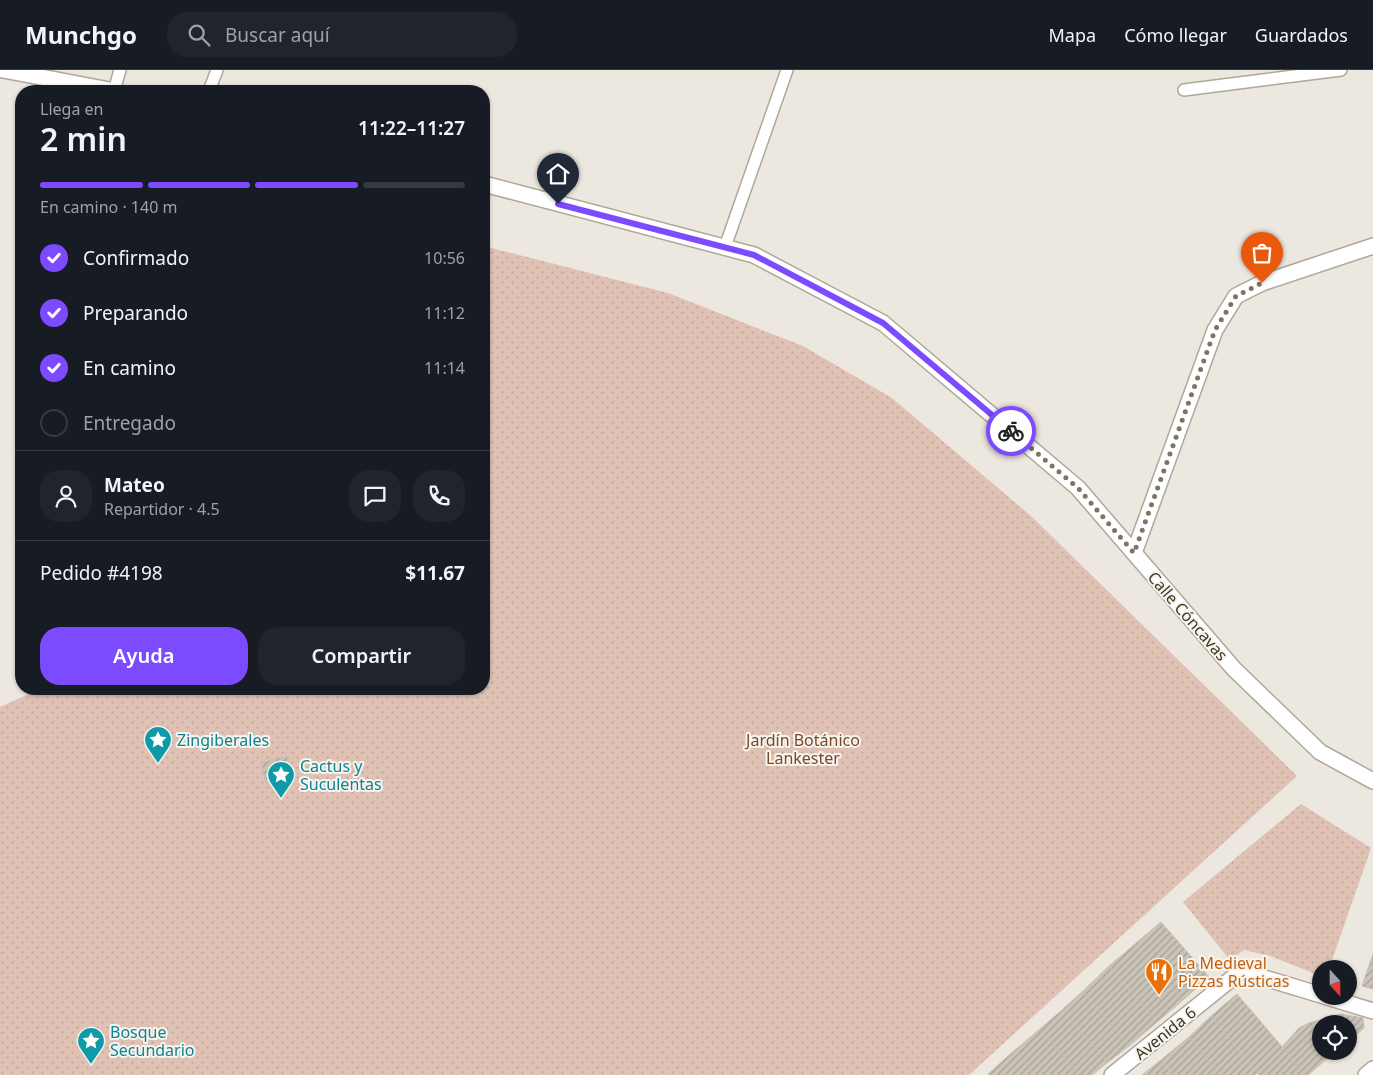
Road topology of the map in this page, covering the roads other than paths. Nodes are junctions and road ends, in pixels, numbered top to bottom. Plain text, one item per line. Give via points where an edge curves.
1 (3, 70) edge
2 (120, 70) edge
3 (217, 70) edge
4 (787, 70) edge
5 (1341, 70) edge
6 (82, 85) edge
7 (116, 85) edge
8 (211, 85) edge
9 (1184, 90) dead end
10 (490, 186) edge
11 (1373, 246) edge
12 (725, 247) junction
13 (1134, 553) junction
14 (1373, 781) edge
15 (1312, 993) edge
16 (1353, 1005) edge
17 (1373, 1011) edge
18 (1373, 1069) edge
19 (1112, 1075) edge
20 (1366, 1075) edge

1 - 6 street
2 - 7 lane
3 - 8 lane
4 - 12 lane
5 - 9 lane
10 - 12 street, Calle Cóncavas
11 - 13 street via 1262,283 1236,296 1215,330
12 - 13 street, Calle Cóncavas via 754,255 883,323 1078,488
13 - 14 street, Calle Cóncavas via 1234,669 1320,752
15 - 19 street, Avenida 6 via 1241,971
16 - 17 street
18 - 20 street

